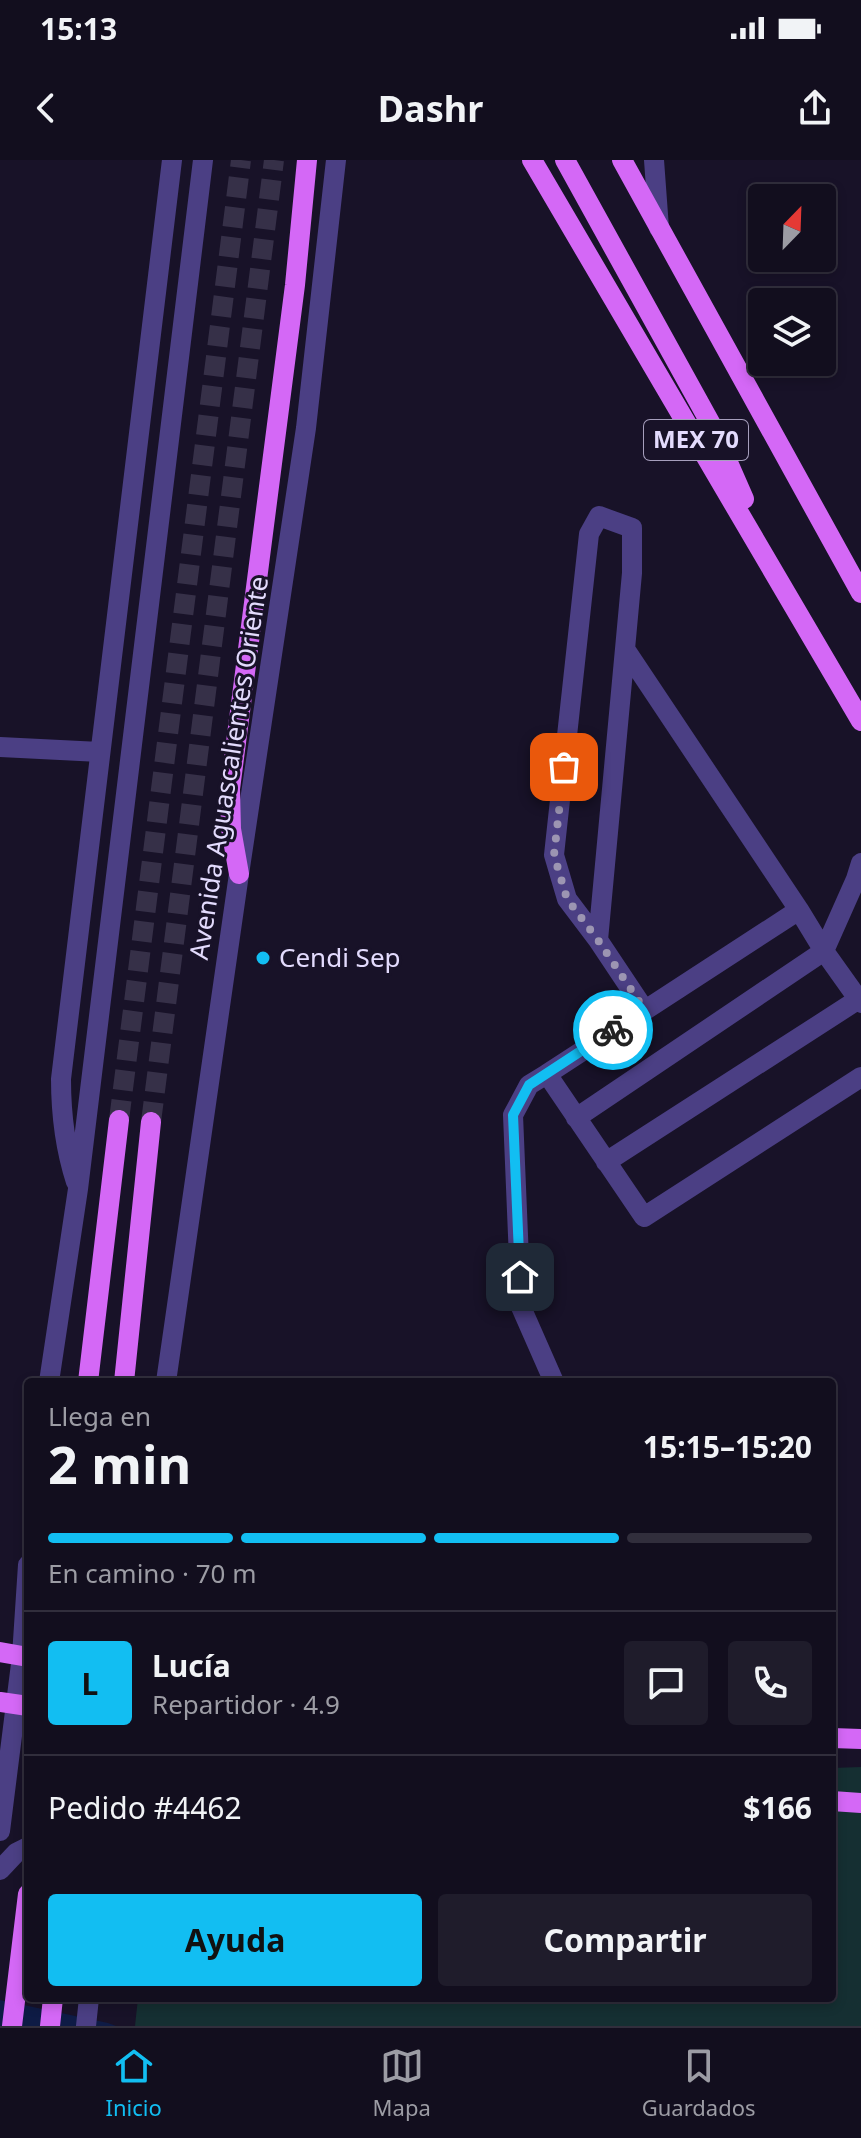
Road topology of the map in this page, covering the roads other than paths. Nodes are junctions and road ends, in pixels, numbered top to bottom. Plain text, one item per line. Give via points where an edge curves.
1 (172, 160) edge
2 (203, 160) edge
3 (307, 160) edge
4 (336, 160) edge
5 (532, 160) edge
6 (565, 160) edge
7 (622, 160) edge
8 (654, 160) edge
9 (659, 228) junction
10 (861, 593) edge
11 (789, 598) junction
12 (625, 649) junction
13 (861, 721) edge
14 (0, 747) edge
15 (100, 752) junction
16 (239, 874) junction
17 (859, 876) edge
18 (799, 910) junction
19 (598, 940) junction
20 (824, 951) junction
21 (860, 1001) edge
22 (644, 1009) junction
23 (547, 1074) junction
24 (861, 1077) edge
25 (576, 1118) junction
26 (119, 1120) tunnel mouth
27 (151, 1122) tunnel mouth
28 (606, 1162) junction
29 (78, 1189) junction
30 (50, 1378) edge
31 (88, 1378) edge
32 (124, 1378) edge
33 (167, 1378) edge
34 (552, 1378) edge
35 (0, 1652) edge
36 (24, 1657) edge
37 (24, 1662) edge
38 (15, 1704) edge
39 (836, 1738) edge
40 (861, 1739) edge
41 (836, 1801) edge
42 (861, 1803) edge
43 (0, 1831) edge
44 (24, 1849) edge
45 (0, 1870) edge
46 (24, 1927) edge
47 (53, 2002) edge
48 (89, 2002) edge
49 (12, 2026) edge
50 (50, 2026) edge
51 (86, 2026) edge

1 - 15 street
2 - 29 street
3 - 16 main road via 230,789
4 - 16 street, Avenida Aguascalientes Oriente via 306,428
5 - 11 main road, MEX 70
6 - 11 main road via 712,426
7 - 9 main road, MEX 70
8 - 9 street
9 - 10 main road, MEX 70
11 - 13 main road, MEX 70
12 - 18 street
12 - 19 street
12 - 19 street via 632,528 599,516 589,534 554,855 567,899
14 - 15 street
15 - 29 street via 61,1079 65,1140
16 - 33 street, Avenida Aguascalientes Oriente
17 - 20 street
18 - 20 street
18 - 22 street
19 - 22 street
20 - 21 street
20 - 25 street
21 - 28 street
22 - 23 street
23 - 25 street
23 - 34 street via 529,1085 513,1115 521,1307
24 - 28 street via 644,1217
25 - 28 street
26 - 31 main road
27 - 32 main road
29 - 30 street
35 - 36 main road
37 - 38 street
38 - 43 street
39 - 40 main road
41 - 42 main road
44 - 45 street
46 - 49 main road
47 - 50 main road
48 - 51 street

